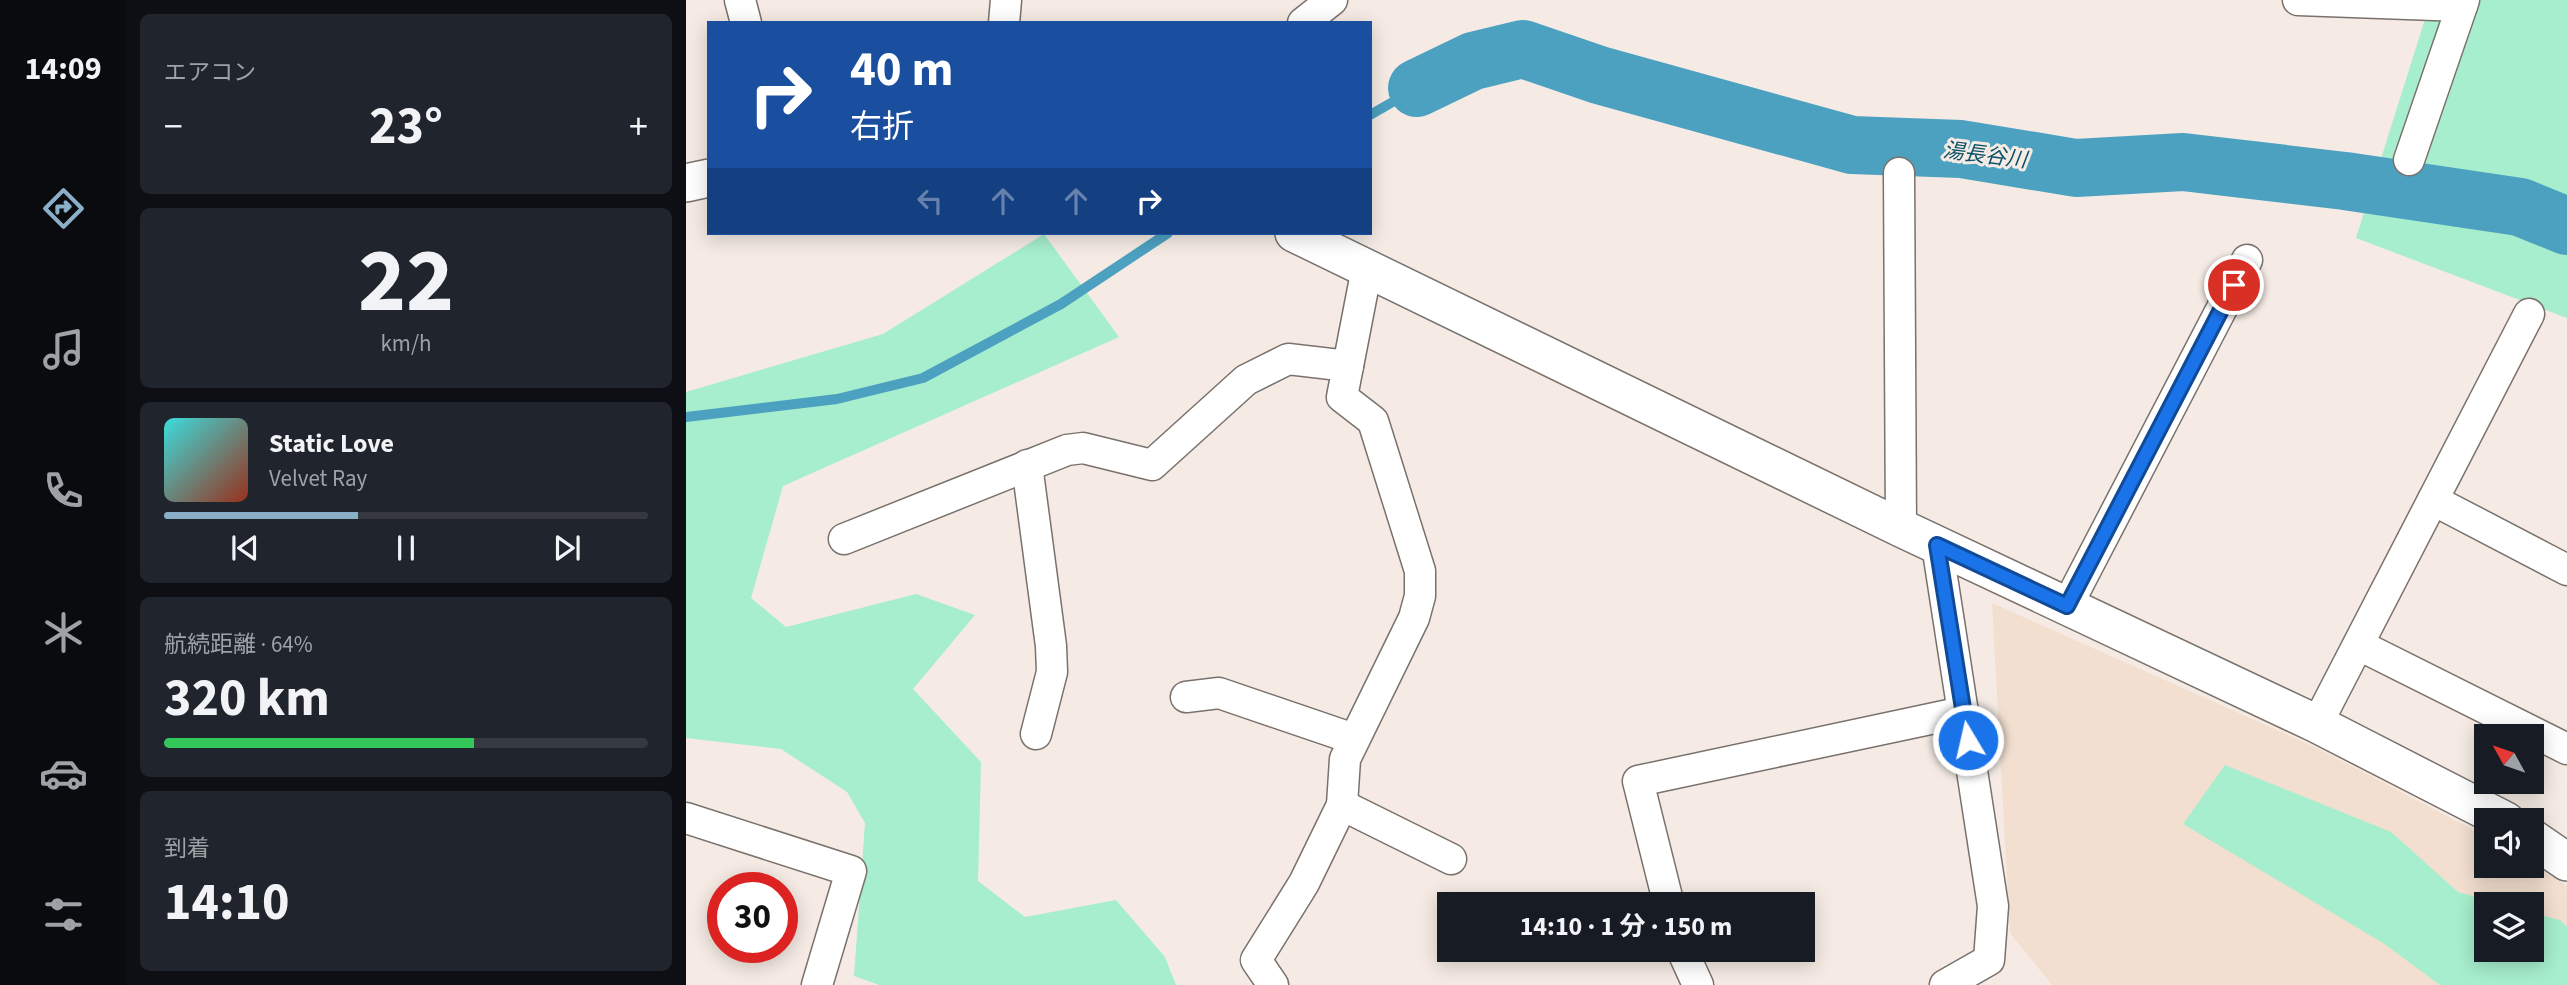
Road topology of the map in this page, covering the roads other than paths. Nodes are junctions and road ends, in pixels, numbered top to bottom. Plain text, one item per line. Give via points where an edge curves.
1 (740, 0) edge
2 (1006, 0) edge
3 (1332, 0) edge
4 (2298, 0) edge
5 (2463, 3) edge
6 (745, 21) edge
7 (1004, 21) edge
8 (1306, 21) edge
9 (2409, 160) dead end
10 (1899, 173) dead end
11 (707, 178) edge
12 (686, 183) edge
13 (1297, 235) edge
14 (2247, 260) dead end
15 (1367, 268) junction
16 (2529, 314) dead end
17 (1348, 366) junction
18 (1027, 465) junction
19 (2433, 500) junction
20 (1901, 528) junction
21 (844, 539) dead end
22 (1937, 545) junction
23 (2567, 570) edge
24 (2067, 606) junction
25 (2359, 645) junction
26 (1186, 697) dead end
27 (1963, 712) junction
28 (2317, 724) junction
29 (1036, 734) dead end
30 (1354, 739) junction
31 (2567, 748) edge
32 (1342, 805) junction
33 (2481, 808) edge
34 (686, 818) edge
35 (2544, 846) edge
36 (1451, 859) dead end
37 (2567, 862) edge
38 (1666, 892) edge
39 (1687, 962) edge
40 (1993, 973) edge
41 (817, 985) edge
42 (1273, 985) edge
43 (1698, 985) edge
44 (1945, 985) edge

1 - 6 street
2 - 7 street
3 - 8 street
4 - 5 street
5 - 9 street
10 - 20 street
11 - 12 street
13 - 15 street
14 - 24 street
15 - 17 street
15 - 20 street
16 - 19 street
17 - 18 street via 1288,359 1246,380 1152,465 1083,447
17 - 30 street via 1342,397 1373,421 1420,571 1414,618
18 - 21 street
18 - 29 street via 1052,672
19 - 23 street
19 - 25 street
20 - 22 street
22 - 24 street
22 - 27 street
24 - 28 street
25 - 28 street
25 - 31 street
26 - 30 street via 1219,693
27 - 38 street via 1638,781
27 - 40 street via 1993,905
28 - 33 street
30 - 32 street via 1345,759
32 - 36 street
32 - 42 street via 1304,883 1256,960
34 - 41 street via 851,871
35 - 37 street
39 - 43 street
40 - 44 street

